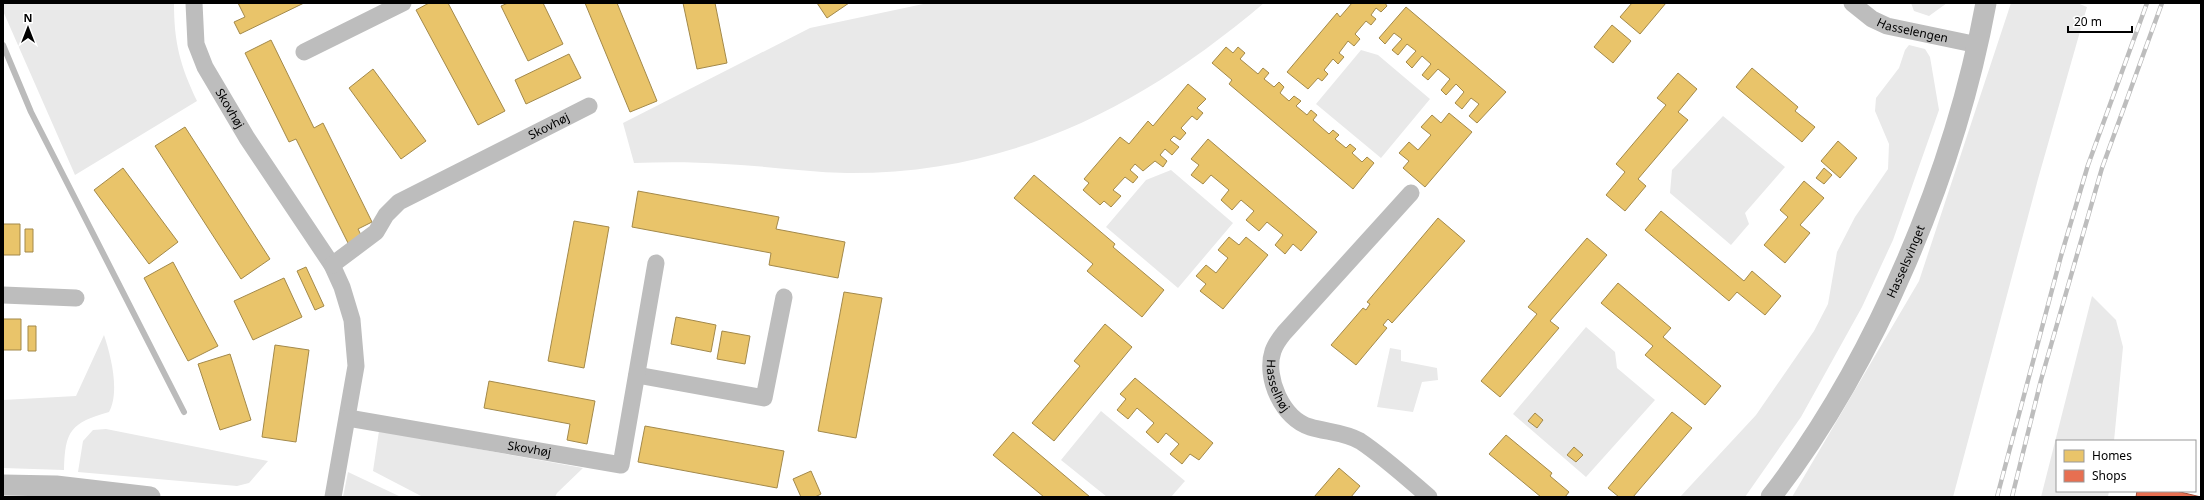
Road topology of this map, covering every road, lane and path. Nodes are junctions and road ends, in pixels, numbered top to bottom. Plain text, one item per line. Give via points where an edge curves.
1 (194, 3) edge
2 (403, 3) edge
3 (1852, 3) edge
4 (1986, 3) edge
5 (1978, 45) junction
6 (304, 52) dead end
7 (589, 106) dead end
8 (1410, 193) dead end
9 (656, 263) dead end
10 (332, 265) junction
11 (3, 295) edge
12 (784, 297) dead end
13 (76, 298) dead end
14 (637, 375) junction
15 (348, 418) junction
16 (3, 485) edge
17 (150, 497) edge
18 (333, 497) edge
19 (1429, 497) edge
20 (1771, 497) edge

1 - 10 street, Skovhøj via 196,44 205,67 247,138
2 - 6 street
3 - 5 street, Hasselengen via 1872,19 1887,26
4 - 5 street, Hasselsvinget
5 - 20 street, Hasselsvinget via 1930,204 1903,269 1844,386 1813,437
7 - 10 street, Skovhøj via 399,202 386,215 376,232
8 - 19 street, Hasselhøj via 1284,333 1272,351 1271,372 1277,399 1293,417 1309,427 1333,431 1359,441
9 - 14 street, Skovhøj
10 - 15 street, Skovhøj via 352,320 356,366
11 - 13 street
12 - 14 street via 764,398
14 - 15 street, Skovhøj via 621,465
15 - 18 street, Skovhøj
16 - 17 street via 56,486

